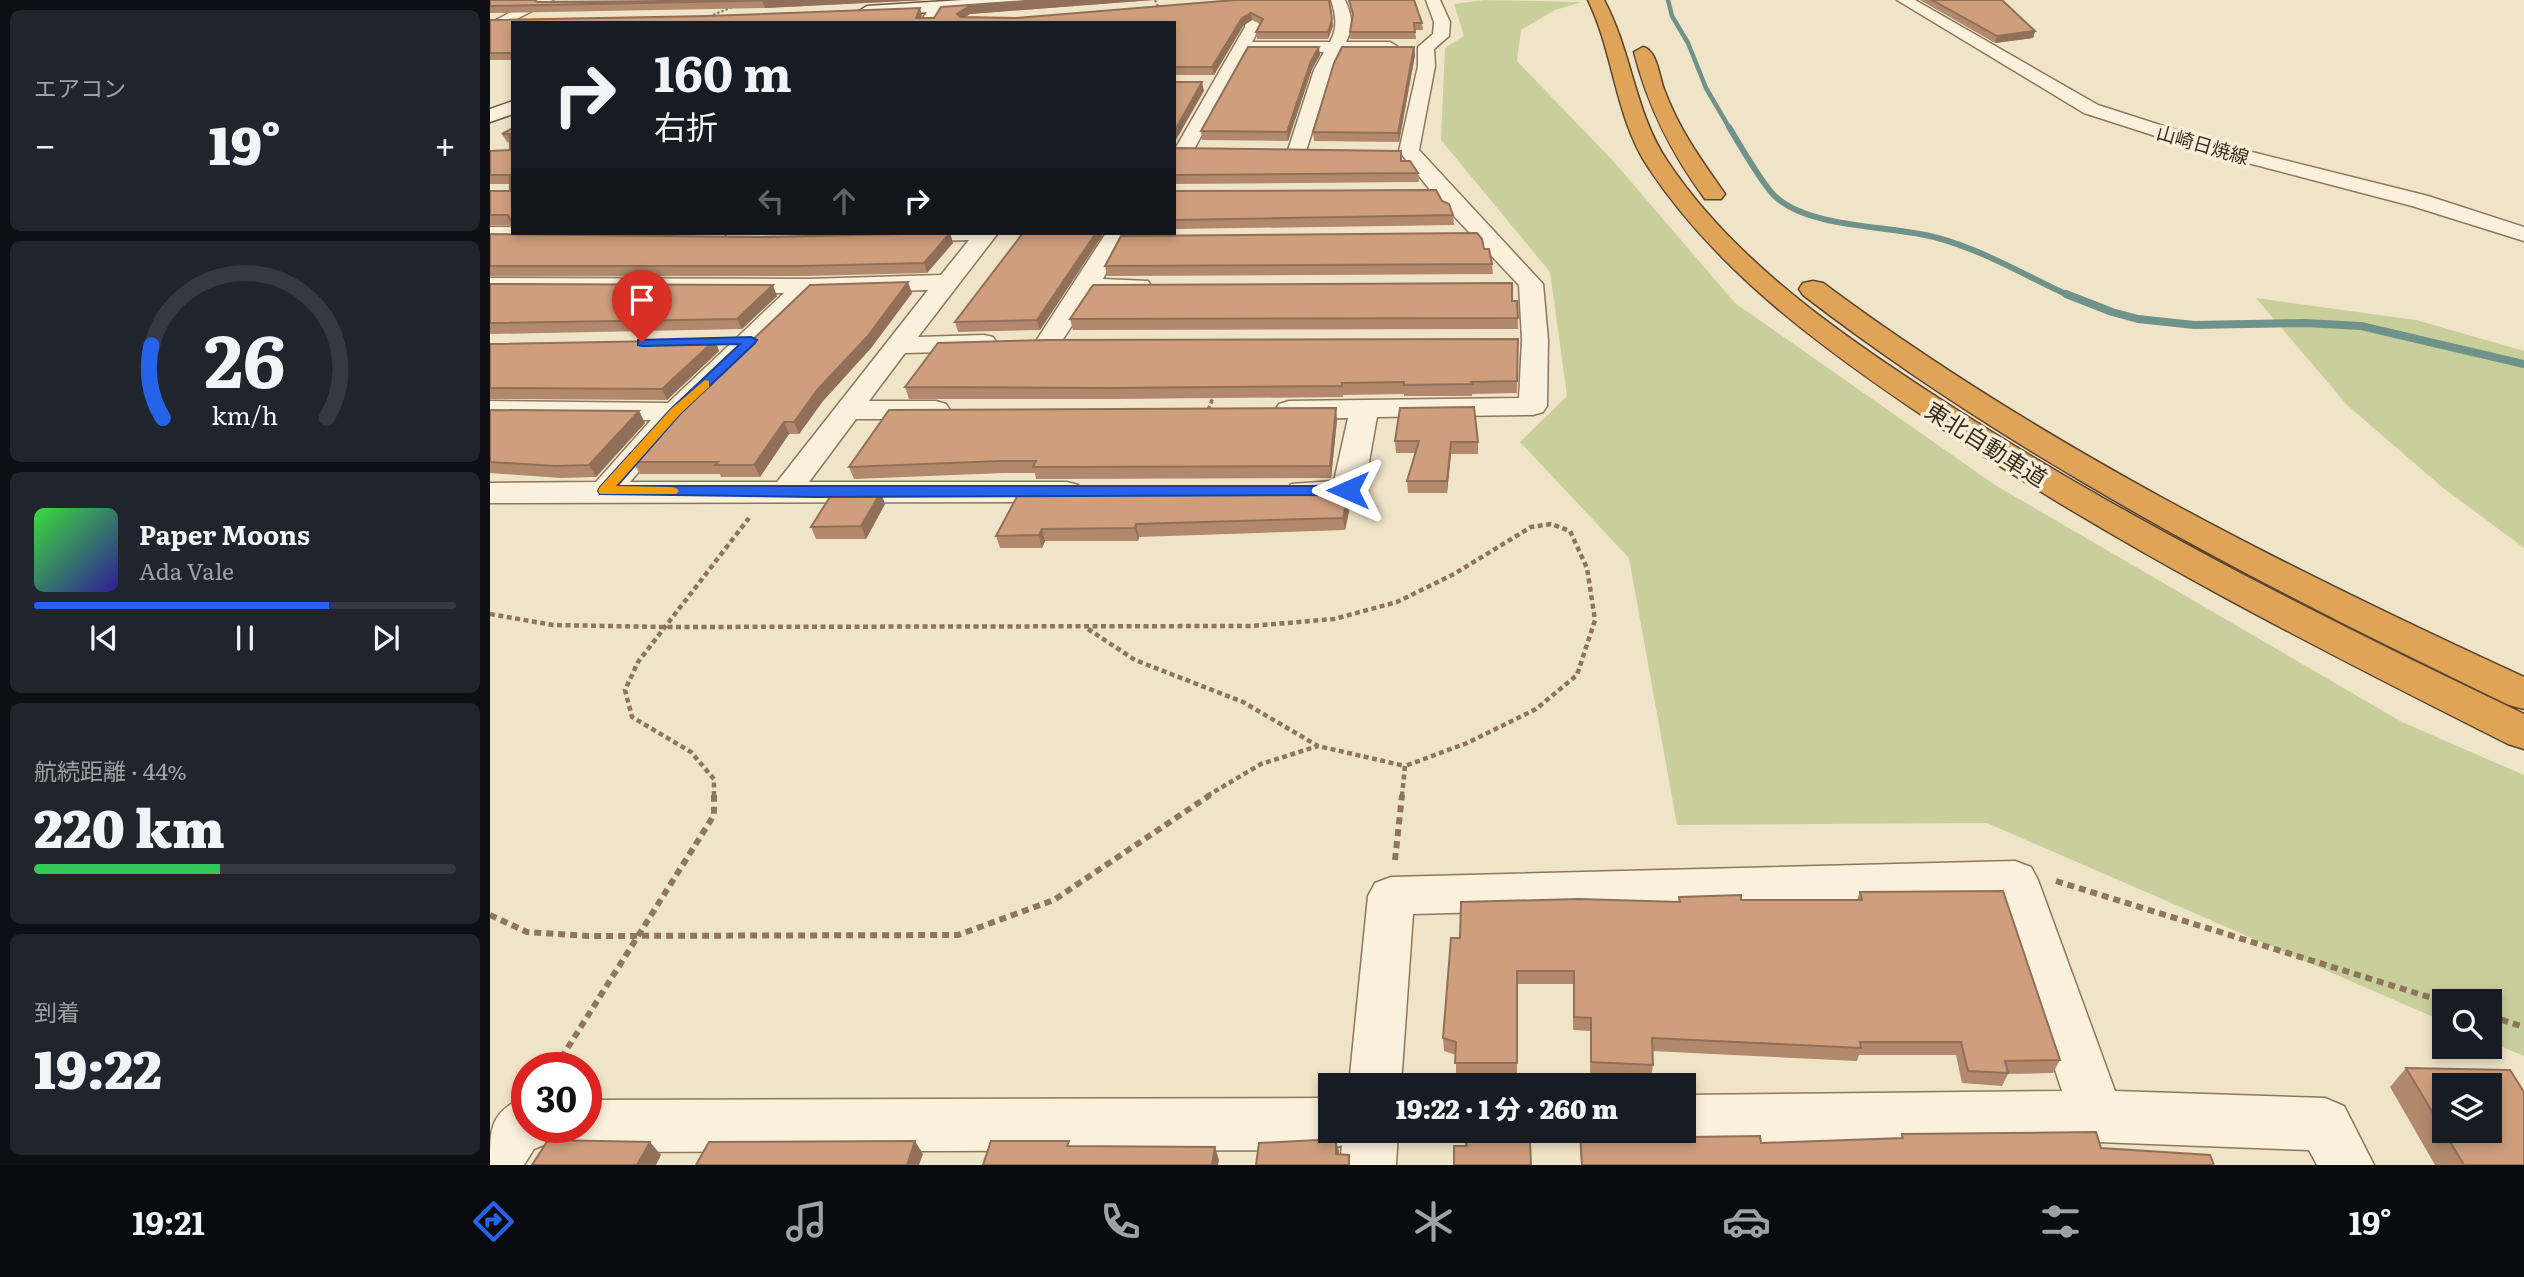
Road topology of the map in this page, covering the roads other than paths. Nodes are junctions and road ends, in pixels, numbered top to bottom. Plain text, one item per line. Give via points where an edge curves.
1 (1040, 0) edge
2 (1248, 0) edge
3 (1338, 0) edge
4 (1433, 0) edge
5 (1596, 0) edge
6 (1619, 0) edge
7 (1904, 0) edge
8 (547, 2) edge
9 (985, 2) edge
10 (847, 12) edge
11 (932, 15) edge
12 (496, 21) edge
13 (541, 21) edge
14 (1242, 47) junction
15 (1337, 47) junction
16 (1426, 47) junction
17 (1198, 83) edge
18 (1222, 83) junction
19 (511, 108) edge
20 (490, 116) edge
21 (1180, 149) edge
22 (1210, 149) edge
23 (1273, 150) edge
24 (1415, 191) edge
25 (1443, 191) junction
26 (490, 234) edge
27 (511, 234) edge
28 (1457, 234) edge
29 (1485, 234) junction
30 (2524, 234) edge
31 (626, 235) edge
32 (985, 235) edge
33 (1116, 235) edge
34 (669, 236) junction
35 (738, 237) edge
36 (1142, 237) edge
37 (948, 282) junction
38 (606, 284) junction
39 (1492, 284) edge
40 (1531, 284) junction
41 (490, 285) edge
42 (806, 286) junction
43 (1086, 286) junction
44 (1168, 286) edge
45 (751, 340) junction
46 (710, 341) edge
47 (1508, 341) edge
48 (1535, 341) junction
49 (897, 345) junction
50 (1213, 399) edge
51 (1364, 409) junction
52 (490, 410) edge
53 (848, 410) junction
54 (959, 410) edge
55 (675, 412) junction
56 (605, 491) junction
57 (1271, 491) edge
58 (1098, 492) edge
59 (490, 493) edge
60 (777, 493) junction
61 (2245, 555) junction
62 (2524, 676) edge
63 (2524, 694) edge
64 (2524, 733) edge
65 (1376, 1073) edge
66 (2097, 1116) junction
67 (1696, 1121) edge
68 (1318, 1124) edge
69 (602, 1126) edge
70 (511, 1137) edge
71 (1370, 1143) edge
72 (493, 1165) edge
73 (1368, 1165) edge
74 (2346, 1165) edge

1 - 9 street
2 - 14 street via 1253,27
3 - 15 street via 1344,16
4 - 16 street via 1442,22 1441,37
5 - 64 highway, 東北自動車道 via 1612,37 1639,131 1657,164 1733,254 1797,310 1949,420 2064,492 2381,663
6 - 61 highway, 東北自動車道 via 1638,36 1657,101 1681,151 1720,203 1784,264 1887,345 1984,409 2094,476
7 - 30 street, 山崎日焼線 via 2091,109 2209,147 2408,198
8 - 12 street
9 - 11 street
10 - 11 street
12 - 13 street
14 - 15 street
14 - 18 street
15 - 16 street
15 - 23 street via 1323,70 1305,150
16 - 25 street via 1417,123 1402,151
17 - 18 street
18 - 21 street via 1193,113
19 - 20 street
21 - 22 street
24 - 25 street
25 - 29 street
26 - 27 street
28 - 29 street
29 - 40 street
31 - 34 street
32 - 37 street
33 - 36 street
33 - 43 street
34 - 35 street
34 - 38 street
37 - 42 street
37 - 49 street
38 - 41 street
38 - 42 street
39 - 40 street
40 - 48 street
42 - 45 street
43 - 44 street
43 - 49 street via 1062,341
45 - 46 street
45 - 55 street
47 - 48 street
48 - 51 street via 1533,405
49 - 53 street
50 - 51 street
51 - 57 street via 1348,490
52 - 55 street
53 - 54 street
53 - 60 street
55 - 56 street
56 - 59 street
56 - 60 street
58 - 60 street
61 - 62 highway
61 - 63 highway, 東北自動車道
65 - 66 street via 1391,896 2015,880
66 - 67 street
66 - 74 street via 2325,1124
68 - 69 street
70 - 72 street
71 - 73 street

